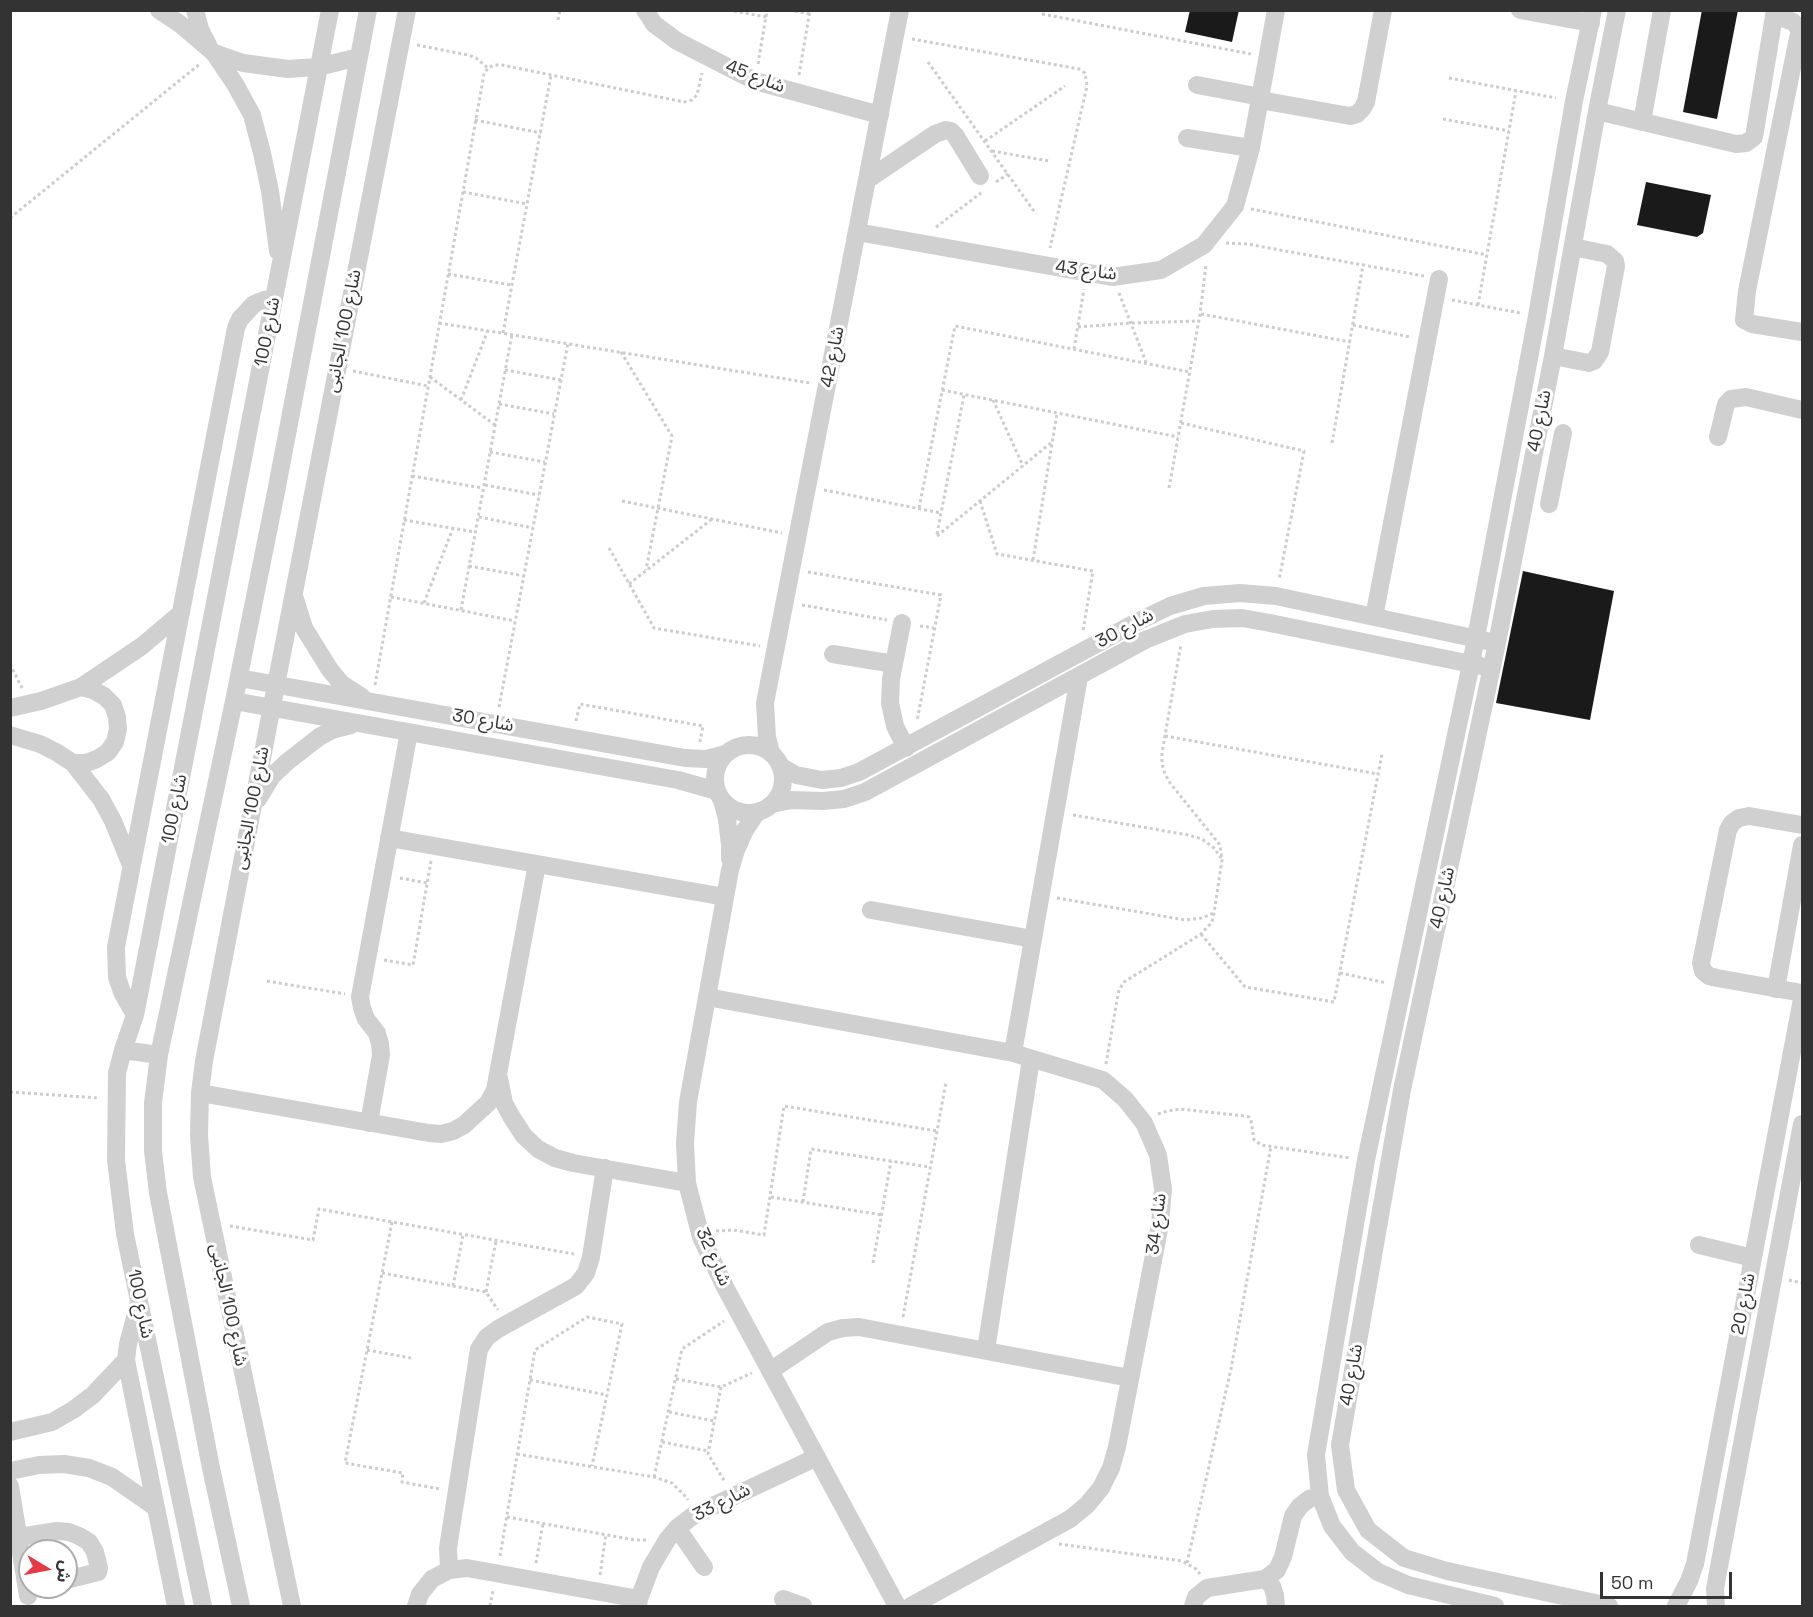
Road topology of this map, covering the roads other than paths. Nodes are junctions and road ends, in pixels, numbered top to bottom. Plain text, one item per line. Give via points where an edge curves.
1 (159, 10) edge
2 (195, 10) edge
3 (330, 10) edge
4 (368, 10) edge
5 (407, 10) edge
6 (645, 10) edge
7 (900, 10) edge
8 (1276, 10) edge
9 (1383, 10) edge
10 (1520, 10) edge
11 (1617, 10) edge
12 (1662, 10) edge
13 (1775, 13) edge
14 (1592, 17) edge
15 (212, 51) junction
16 (358, 57) junction
17 (318, 67) junction
18 (1197, 85) dead end
19 (1260, 98) junction
20 (1597, 111) junction
21 (880, 115) junction
22 (1642, 122) junction
23 (1187, 138) dead end
24 (1251, 148) junction
25 (980, 176) dead end
26 (867, 180) junction
27 (857, 232) junction
28 (1573, 247) junction
29 (280, 269) junction
30 (1438, 288) road end
31 (274, 298) junction
32 (1803, 332) edge
33 (1553, 356) junction
34 (1803, 410) edge
35 (1563, 433) dead end
36 (1718, 436) dead end
37 (1531, 468) junction
38 (1556, 471) junction
39 (1549, 504) dead end
40 (294, 592) junction
41 (181, 613) junction
42 (1374, 617) junction
43 (902, 623) road end
44 (1431, 629) junction
45 (1476, 639) junction
46 (1497, 643) junction
47 (833, 654) dead end
48 (1426, 655) junction
49 (894, 664) junction
50 (1471, 664) junction
51 (1492, 669) junction
52 (1079, 677) junction
53 (239, 678) junction
54 (276, 685) junction
55 (81, 687) junction
56 (234, 701) junction
57 (372, 701) junction
58 (765, 703) junction
59 (10, 708) edge
60 (271, 708) junction
61 (360, 724) junction
62 (409, 732) junction
63 (10, 735) edge
64 (906, 748) junction
65 (733, 750) junction
66 (776, 760) junction
67 (73, 763) junction
68 (720, 795) junction
69 (765, 808) junction
70 (252, 811) junction
71 (1803, 825) edge
72 (389, 838) junction
73 (1803, 845) edge
74 (537, 864) junction
75 (132, 867) junction
76 (730, 870) junction
77 (725, 897) junction
78 (871, 910) dead end
79 (1034, 939) junction
80 (1776, 989) junction
81 (1803, 993) edge
82 (707, 997) junction
83 (1803, 999) edge
84 (135, 1015) junction
85 (123, 1050) junction
86 (159, 1055) junction
87 (1022, 1056) junction
88 (499, 1076) junction
89 (200, 1093) junction
90 (369, 1123) junction
91 (1803, 1124) edge
92 (605, 1168) junction
93 (687, 1183) junction
94 (1699, 1245) dead end
95 (1753, 1258) junction
96 (140, 1300) junction
97 (986, 1350) junction
98 (126, 1360) junction
99 (769, 1368) junction
100 (1130, 1378) junction
101 (10, 1432) edge
102 (817, 1457) junction
103 (10, 1471) edge
104 (10, 1486) edge
105 (1320, 1496) junction
106 (155, 1508) junction
107 (672, 1534) junction
108 (35, 1539) edge
109 (46, 1539) edge
110 (704, 1567) dead end
111 (449, 1570) junction
112 (78, 1577) edge
113 (1265, 1579) junction
114 (783, 1599) dead end
115 (638, 1603) edge
116 (176, 1606) edge
117 (203, 1606) edge
118 (241, 1606) edge
119 (292, 1606) edge
120 (416, 1606) edge
121 (803, 1606) edge
122 (897, 1606) edge
123 (911, 1606) edge
124 (1193, 1606) edge
125 (1276, 1606) edge
126 (1495, 1606) edge
127 (1609, 1606) edge
128 (1676, 1606) edge
129 (1683, 1606) edge
130 (1694, 1606) edge
131 (1716, 1606) edge

1 - 15 street
2 - 15 street
3 - 17 street, شارع 100
4 - 16 street, شارع 100
5 - 40 street, شارع 100 الجانبى
6 - 21 street, شارع 45 via 654,24 677,41 755,81
7 - 21 street, شارع 42
8 - 19 street, شارع 43
9 - 19 street via 1366,102 1357,114 1350,116
10 - 14 street
11 - 20 street, شارع 40
12 - 22 street
13 - 22 street via 1754,137 1737,144
13 - 32 street via 1793,22 1799,33 1743,320
14 - 45 street, شارع 40
15 - 17 street via 243,63 273,68
15 - 29 street via 252,115 270,191
16 - 17 street
16 - 53 street, شارع 100
17 - 29 street, شارع 100
18 - 19 street
19 - 24 street, شارع 43
20 - 22 street
20 - 28 street, شارع 40
21 - 26 street, شارع 42
23 - 24 street
24 - 27 street, شارع 43 via 1235,206 1204,245 1161,270 1112,278
25 - 26 street via 955,135 946,130
26 - 27 street, شارع 42
27 - 58 street, شارع 42
28 - 33 street, شارع 40
28 - 33 street via 1607,254 1616,266 1600,352 1594,361
29 - 31 street, شارع 100
30 - 42 street
31 - 41 street via 255,304 240,318 236,328
31 - 84 street, شارع 100
33 - 37 street, شارع 40
34 - 36 street via 1746,397 1731,399 1726,404
35 - 38 street
37 - 38 street
37 - 46 street, شارع 40
38 - 39 street
40 - 54 street, شارع 100 الجانبى
40 - 57 street via 304,628 330,670 349,689
41 - 55 street via 135,651
41 - 75 street
42 - 44 street, شارع 30
42 - 64 street, شارع 30 via 1276,596 1204,596 1170,606
43 - 49 street
44 - 45 street, شارع 30
44 - 48 street via 1435,643
45 - 46 street, شارع 30
45 - 50 street, شارع 40
46 - 51 street, شارع 40
47 - 49 street
48 - 50 street, شارع 30
48 - 52 street, شارع 30 via 1270,622 1213,619 1185,624 1145,640
49 - 64 street via 890,703
50 - 51 street, شارع 30
50 - 105 street, شارع 40 via 1366,1161 1316,1455
51 - 127 street, شارع 40 via 1402,1090 1340,1445 1346,1490 1368,1530 1404,1558
52 - 69 street, شارع 30 via 865,792 844,799 791,800
52 - 79 street
53 - 54 street, شارع 30
53 - 56 street, شارع 100
54 - 57 street, شارع 30
54 - 60 street, شارع 100 الجانبى
55 - 59 street
55 - 67 street via 104,696 113,705 118,729 108,752 86,763
56 - 60 street, شارع 30
56 - 86 street, شارع 100
57 - 65 street, شارع 30 via 696,759
58 - 65 street, شارع 42 via 755,726
58 - 66 street, شارع 42 via 767,737
60 - 61 street, شارع 30
60 - 70 street, شارع 100 الجانبى
61 - 62 street, شارع 30
61 - 70 street via 325,733 287,762 272,776
62 - 68 street, شارع 30 via 678,780
62 - 72 street
63 - 67 street via 40,744
64 - 66 street, شارع 30 via 858,772 822,780 796,775
65 - 66 street via 757,746
65 - 68 street via 718,766
66 - 69 street via 782,772 782,786
67 - 75 street via 101,800
68 - 69 street via 736,810 750,813
68 - 76 street, شارع 32 via 730,845
69 - 76 street, شارع 32 via 740,840
70 - 89 street, شارع 100 الجانبى
71 - 80 street via 1749,816 1732,823 1701,963 1709,976
72 - 74 street
72 - 90 street via 360,997 366,1019 377,1033 381,1055
73 - 80 street
74 - 77 street
74 - 88 street
75 - 84 street via 115,962 122,992
76 - 77 street, شارع 32
77 - 82 street, شارع 32
78 - 79 street
79 - 87 street
80 - 81 street
82 - 87 street, شارع 34
82 - 93 street, شارع 32 via 688,1102
83 - 95 street, شارع 20
84 - 85 street, شارع 100
85 - 86 street
85 - 96 street, شارع 100 via 117,1073 116,1160 125,1234
86 - 118 street, شارع 100 via 153,1103 158,1193
87 - 97 street
87 - 100 street, شارع 34 via 1103,1080 1144,1123 1158,1155 1163,1189 1160,1224
88 - 90 street via 488,1103 453,1131 429,1133
88 - 92 street via 500,1090 511,1116 538,1149 555,1158
89 - 90 street
89 - 119 street, شارع 100 الجانبى via 202,1177
91 - 131 street, شارع 20 via 1718,1572
92 - 93 street
92 - 111 street via 586,1273 576,1286 487,1337 479,1349 448,1548
93 - 99 street, شارع 32 via 701,1237
94 - 95 street
95 - 128 street, شارع 20 via 1695,1564
96 - 98 street
96 - 117 street, شارع 100
97 - 99 street via 859,1327 843,1328 828,1332
97 - 100 street
98 - 101 street via 73,1410 52,1422
98 - 106 street
99 - 102 street, شارع 32
100 - 123 street, شارع 34 via 1111,1468 1087,1505 1070,1519
102 - 107 street, شارع 33 via 694,1515
102 - 122 street, شارع 32
103 - 106 street via 64,1464 89,1468 112,1477
104 - 108 street
105 - 113 street via 1300,1506 1293,1516 1283,1557
105 - 126 street, شارع 40 via 1332,1526 1352,1552 1378,1572 1418,1588
106 - 116 street
107 - 110 street
107 - 115 street, شارع 33 via 651,1567
109 - 112 street via 69,1532 88,1542 95,1552 98,1572
111 - 115 street via 468,1568 498,1573 598,1591
111 - 120 street via 432,1579
113 - 124 street via 1207,1588 1196,1597
113 - 125 street via 1272,1586
114 - 121 street
129 - 130 street

